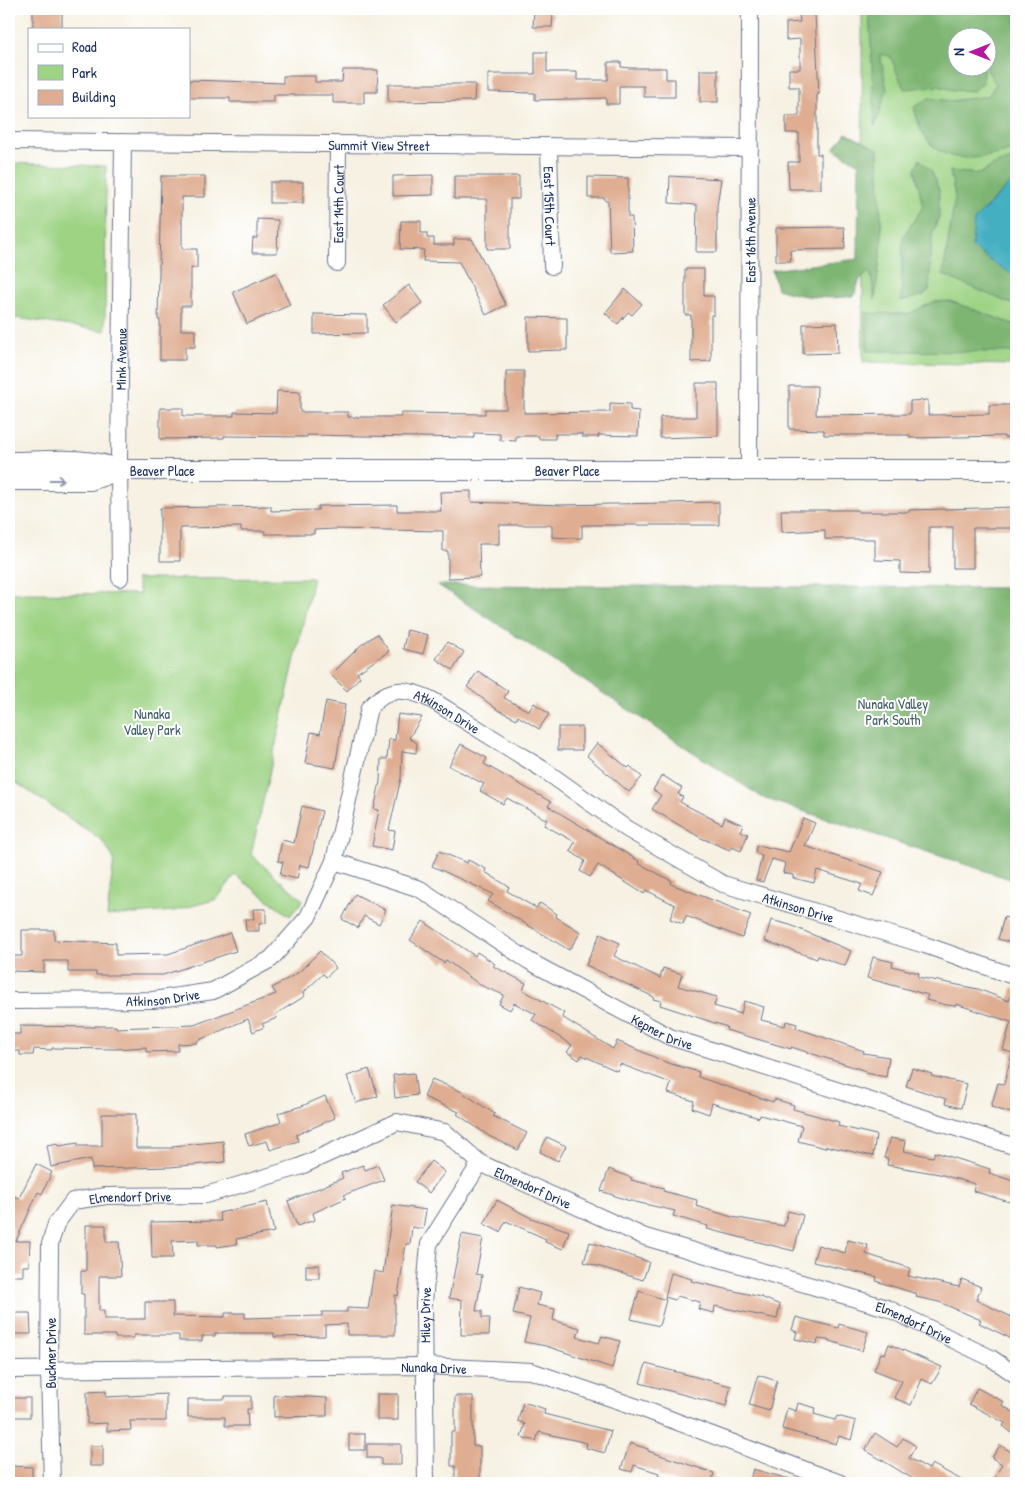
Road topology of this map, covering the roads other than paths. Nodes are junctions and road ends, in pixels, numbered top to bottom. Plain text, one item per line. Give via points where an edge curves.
1 (750, 9) edge
2 (9, 141) edge
3 (123, 142) junction
4 (338, 145) junction
5 (549, 146) junction
6 (750, 148) junction
7 (337, 264) dead end
8 (552, 266) dead end
9 (9, 462) edge
10 (119, 470) junction
11 (749, 470) junction
12 (1016, 470) edge
13 (9, 480) edge
14 (120, 578) dead end
15 (334, 862) junction
16 (1016, 977) edge
17 (9, 1001) edge
18 (1016, 1147) edge
19 (480, 1163) junction
20 (56, 1224) joint
21 (426, 1366) junction
22 (9, 1370) edge
23 (49, 1371) junction
24 (1016, 1375) edge
25 (832, 1481) edge
26 (52, 1483) edge
27 (426, 1483) edge

1 - 6 street, East 16th Avenue
2 - 3 street, Summit View Street
3 - 4 street, Summit View Street
3 - 10 street, Mink Avenue
4 - 5 street, Summit View Street
4 - 7 street, East 14th Court
5 - 6 street, Summit View Street
5 - 8 street, East 15th Court
6 - 11 street, East 16th Avenue
9 - 10 street, Beaver Place via 87,462
10 - 11 street, Beaver Place
13 -> 10 street, Beaver Place via 90,480
10 - 14 street, Mink Avenue
11 - 12 street, Beaver Place
15 - 16 street, Atkinson Drive via 368,708 379,697 398,690 414,692 544,770 627,829 723,884 925,945
15 - 17 street, Atkinson Drive via 308,917 271,958 213,991 153,1000
15 - 18 street, Kepner Drive via 420,889 529,961 670,1037
19 - 20 street, Elmendorf Drive via 445,1132 397,1122 299,1167 206,1195 106,1196 73,1201
19 - 21 street, Miley Drive via 429,1244 424,1303
19 - 24 street, Elmendorf Drive via 645,1237 887,1308 992,1358
20 - 23 street, Buckner Drive via 50,1244
21 - 23 street, Nunaka Drive
21 - 25 street, Nunaka Drive via 532,1371 643,1409
21 - 27 street, Miley Drive
22 - 23 street, Nunaka Drive
23 - 26 street, Buckner Drive

